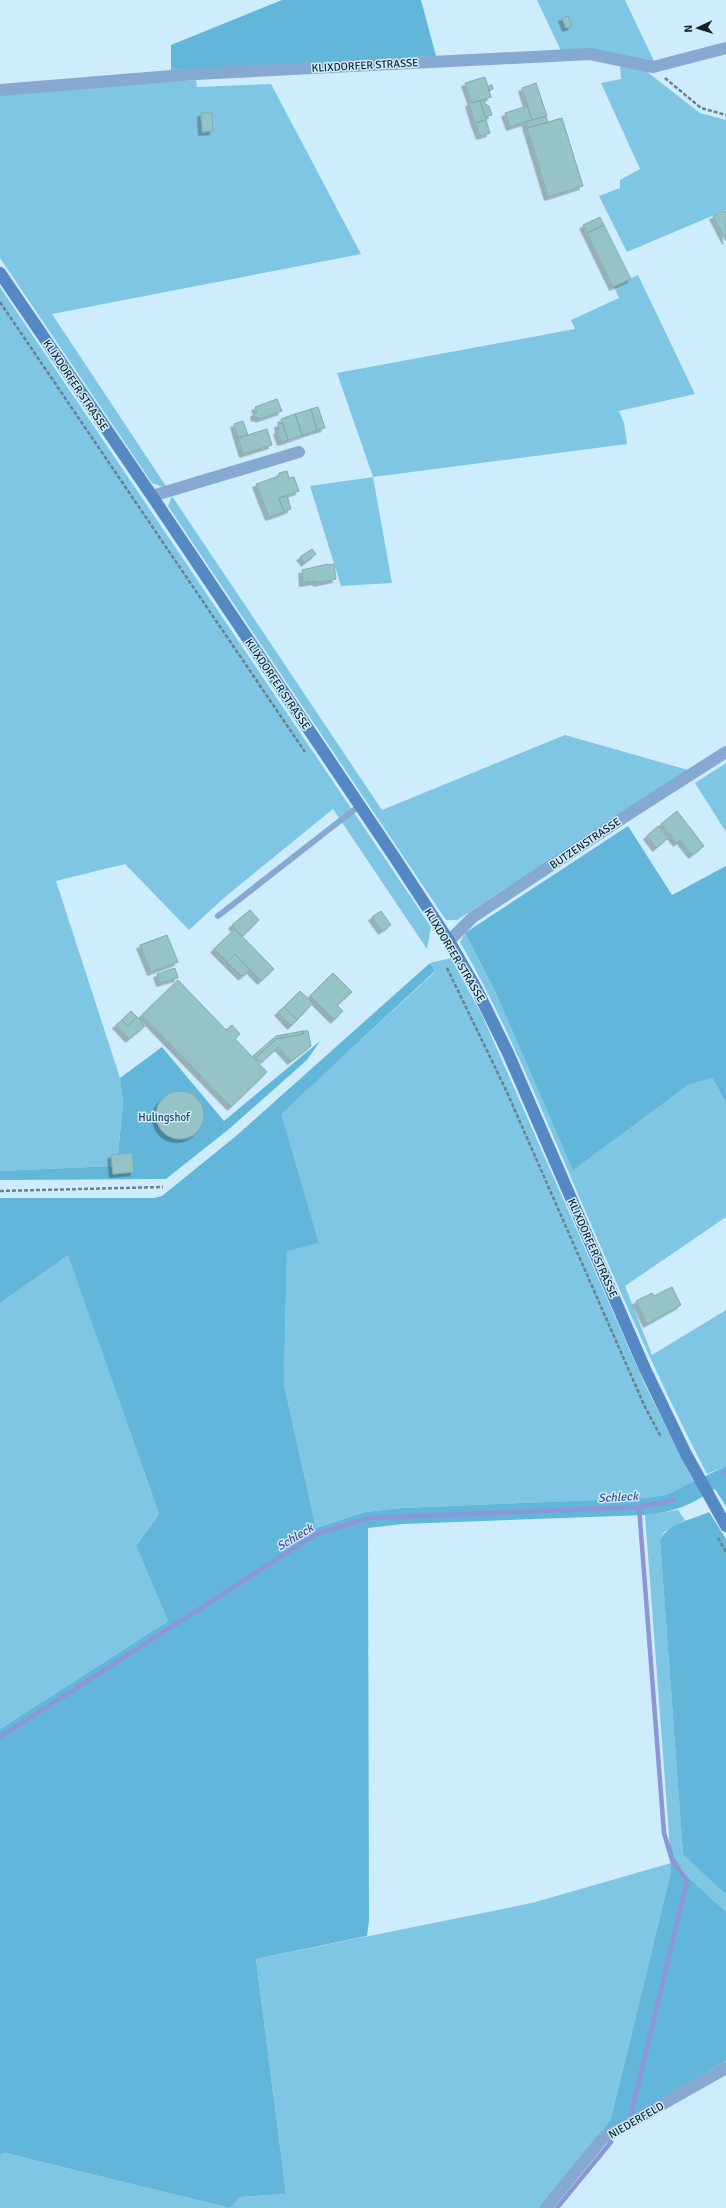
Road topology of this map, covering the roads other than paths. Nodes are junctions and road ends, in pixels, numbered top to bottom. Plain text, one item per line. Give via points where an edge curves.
1 (726, 48) edge
2 (0, 90) edge
3 (0, 273) edge
4 (299, 452) dead end
5 (152, 496) junction
6 (726, 752) edge
7 (359, 806) junction
8 (218, 916) dead end
9 (449, 941) junction
10 (726, 1526) edge
11 (726, 2068) edge
12 (546, 2208) edge

1 - 2 street, KLIXDORFER STRASSE via 653,67 590,54 196,74
3 - 5 street, KLIXDORFER STRASSE
4 - 5 street
5 - 7 street, KLIXDORFER STRASSE
6 - 9 street, BUTZENSTRASSE via 473,917
7 - 8 lane
7 - 9 street, KLIXDORFER STRASSE
9 - 10 street, KLIXDORFER STRASSE via 508,1053 645,1369 686,1454
11 - 12 street, NIEDERFELD via 603,2138

